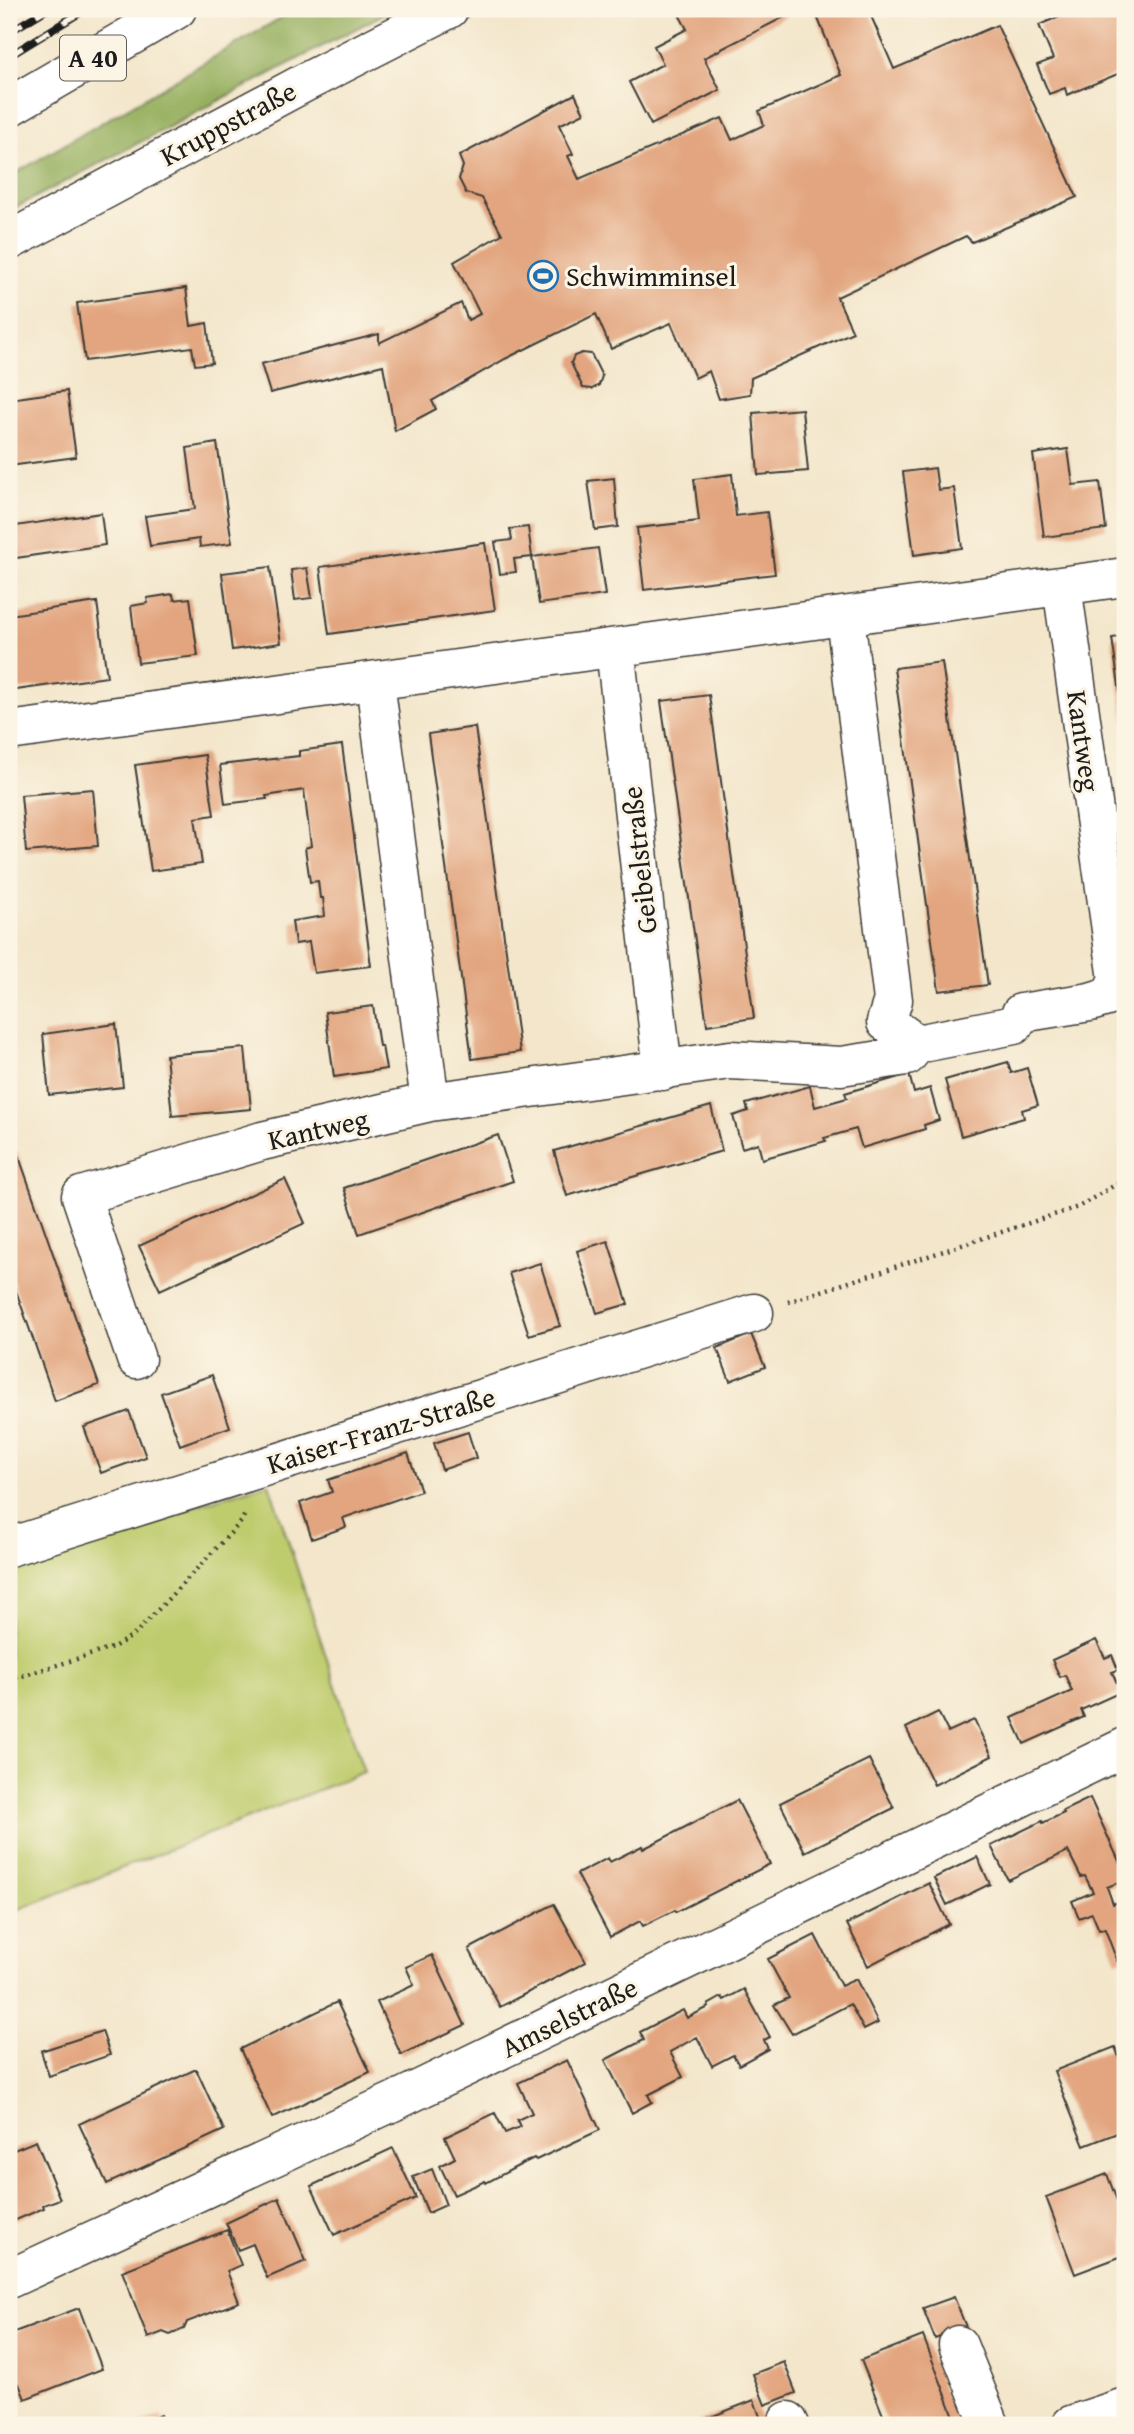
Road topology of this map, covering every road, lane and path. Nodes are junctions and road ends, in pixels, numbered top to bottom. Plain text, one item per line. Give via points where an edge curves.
1 (177, 9) edge
2 (449, 9) edge
3 (9, 107) edge
4 (9, 241) edge
5 (1125, 577) edge
6 (1062, 586) junction
7 (845, 617) junction
8 (615, 648) junction
9 (375, 682) junction
10 (9, 731) edge
11 (918, 1044) junction
12 (663, 1071) junction
13 (430, 1102) junction
14 (1125, 1180) edge
15 (754, 1313) joint
16 (136, 1359) dead end
17 (261, 1468) junction
18 (9, 1548) edge
19 (9, 1680) edge
20 (1125, 1747) edge
21 (9, 2279) edge
22 (958, 2345) dead end
23 (1125, 2407) edge
24 (990, 2425) edge
25 (1071, 2425) edge

1 - 3 main road, A 40
2 - 4 main road, Kruppstraße
5 - 6 main road
6 - 7 main road
6 - 11 main road, Kantweg via 1118,979 1110,996 1021,1013 1014,1025
7 - 8 main road
7 - 11 main road via 894,1000 886,1022
8 - 9 main road
8 - 12 main road, Geibelstraße
9 - 10 main road
9 - 13 main road
11 - 12 main road, Kantweg via 907,1056 841,1066 730,1060
12 - 13 main road, Kantweg
13 - 16 main road, Kantweg via 262,1142 81,1196
14 - 15 path via 1078,1207
15 - 17 main road, Kaiser-Franz-Straße
17 - 18 main road, Kaiser-Franz-Straße
17 - 19 path via 241,1522 134,1635 112,1647
20 - 21 main road, Amselstraße via 395,2101
22 - 24 main road
23 - 25 main road

